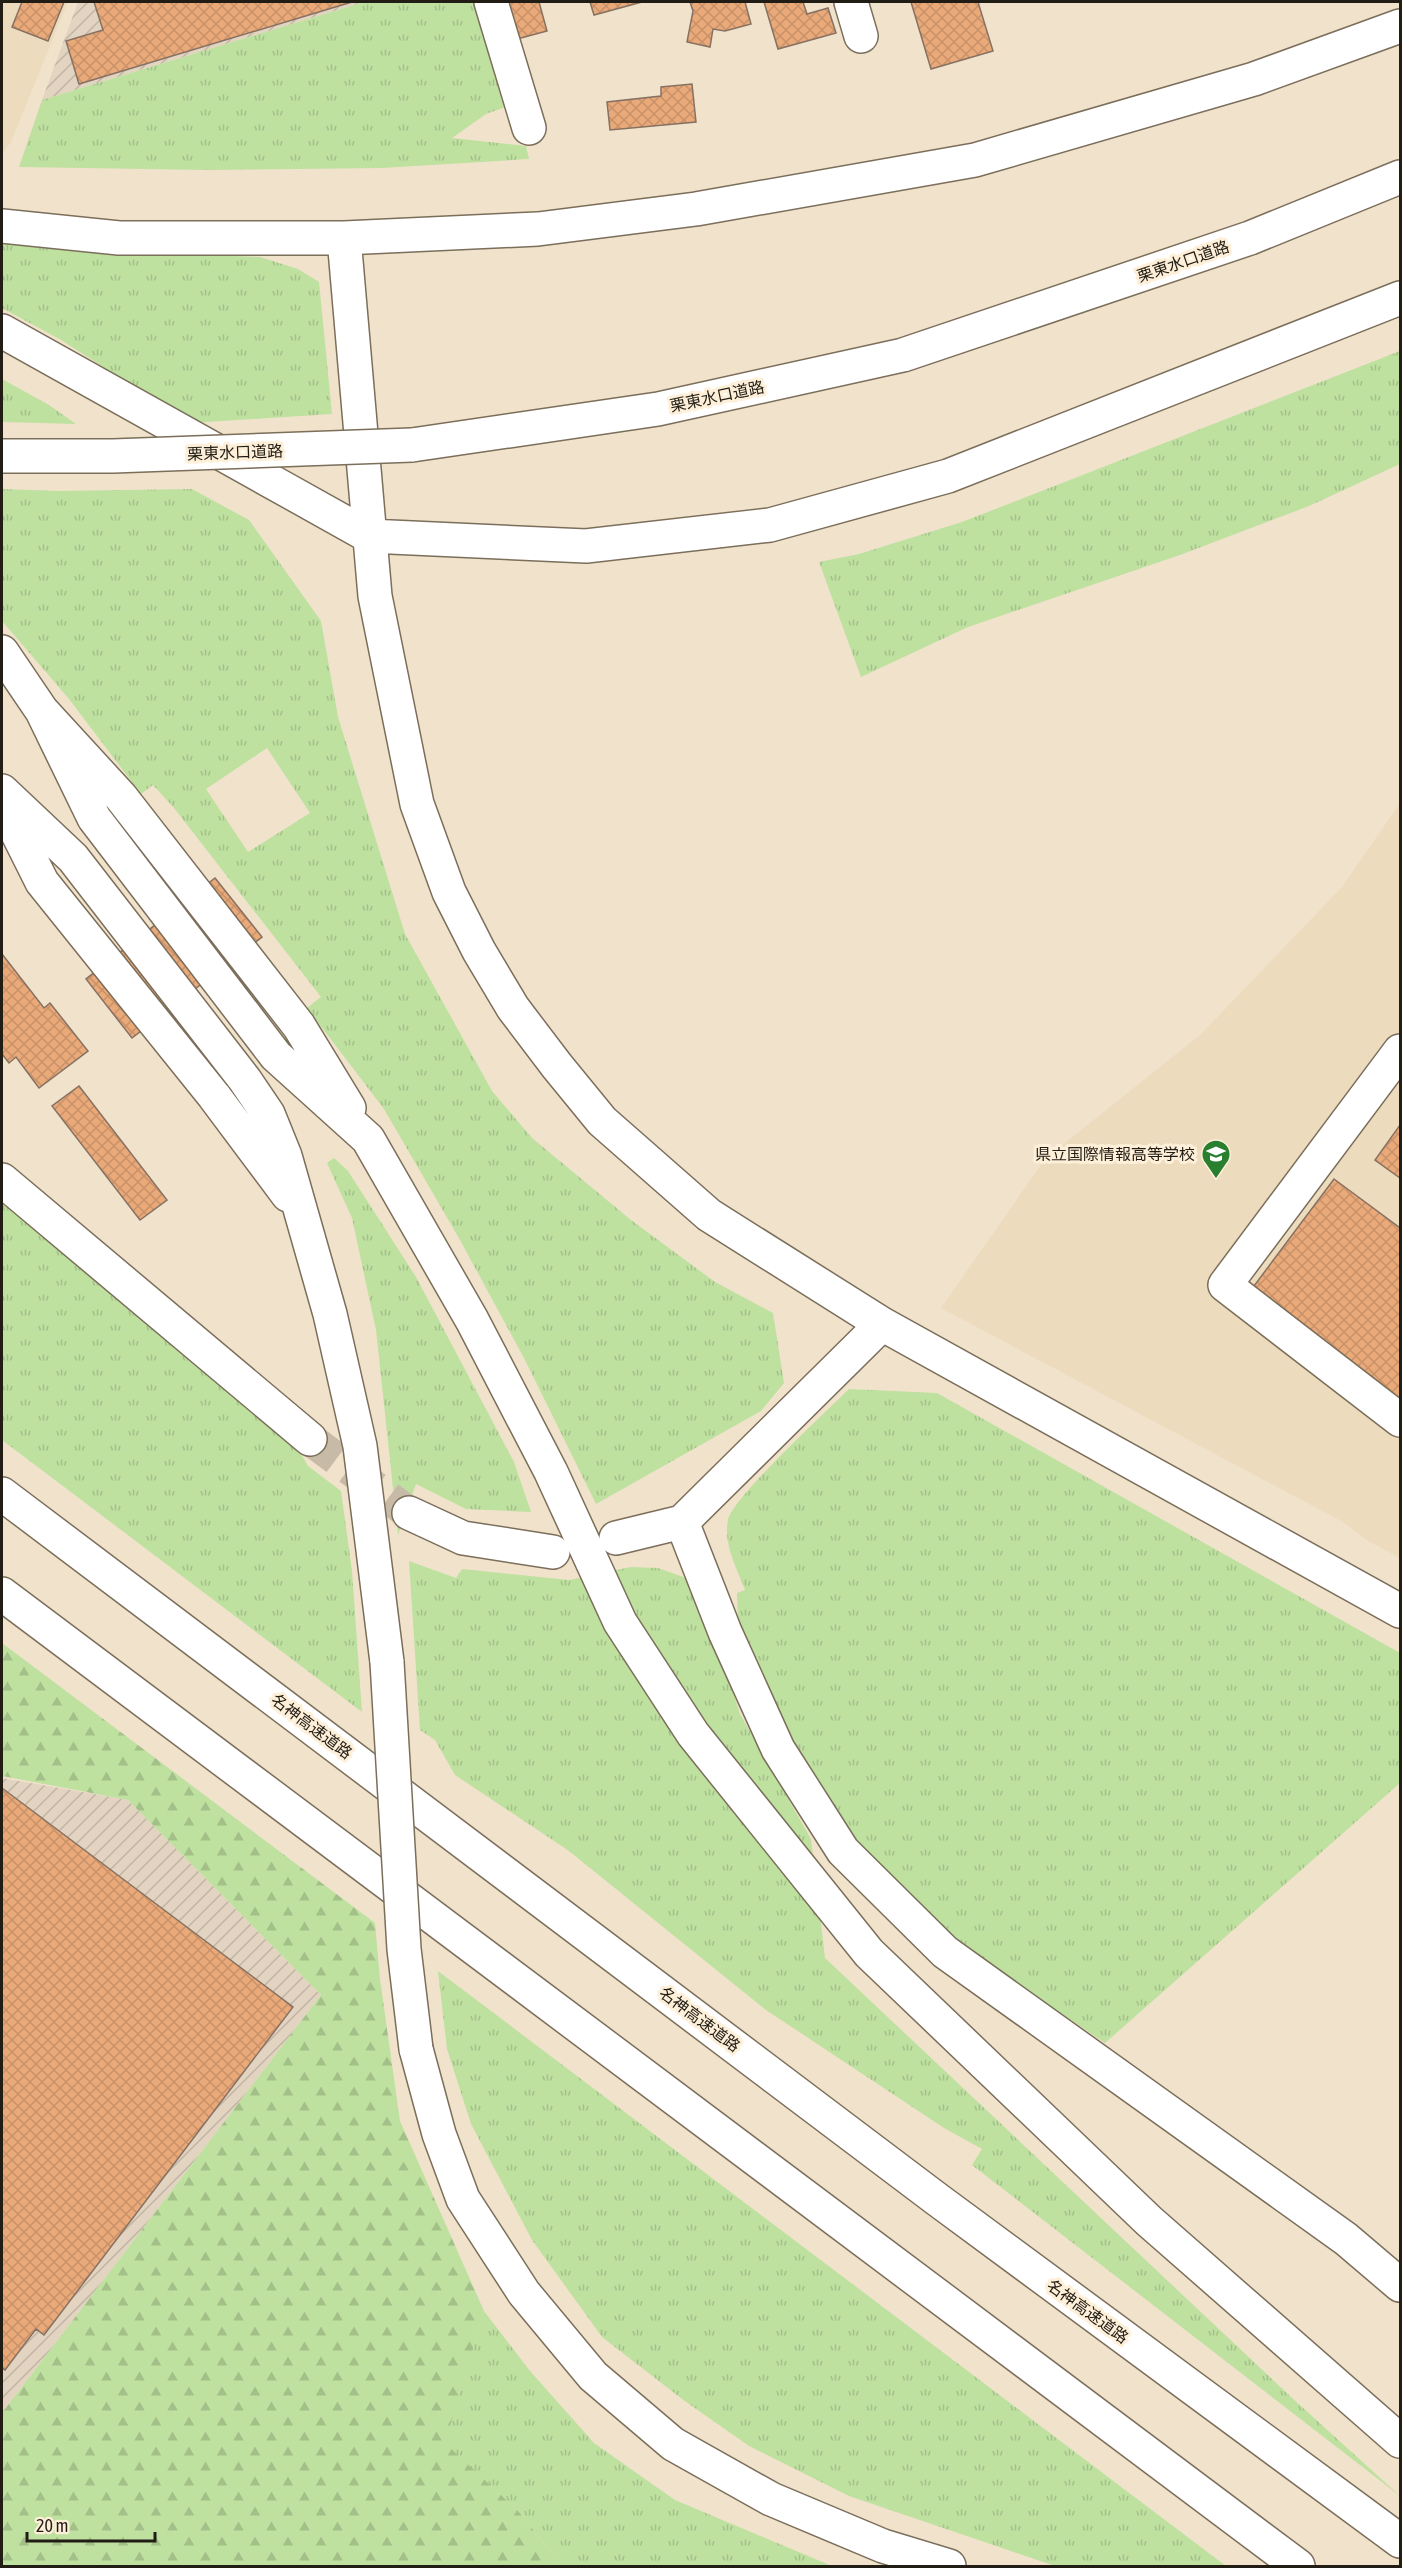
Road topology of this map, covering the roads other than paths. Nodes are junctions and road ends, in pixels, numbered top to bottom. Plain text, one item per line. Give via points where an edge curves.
1 (491, 2) edge
2 (851, 2) edge
3 (1401, 26) edge
4 (861, 36) dead end
5 (529, 128) dead end
6 (1397, 178) edge
7 (2, 226) edge
8 (344, 238) junction
9 (1401, 298) edge
10 (2, 331) edge
11 (2, 456) edge
12 (369, 536) junction
13 (2, 652) edge
14 (2, 791) edge
15 (2, 800) edge
16 (1401, 1051) edge
17 (2, 1180) edge
18 (300, 1211) junction
19 (882, 1324) junction
20 (1401, 1420) edge
21 (310, 1439) tunnel mouth
22 (2, 1494) edge
23 (409, 1513) tunnel mouth
24 (682, 1522) junction
25 (616, 1538) dead end
26 (553, 1552) dead end
27 (2, 1594) edge
28 (1401, 1611) edge
29 (1401, 2284) edge
30 (1401, 2441) edge
31 (1401, 2541) edge
32 (949, 2566) edge
33 (1298, 2566) edge

1 - 5 main road
2 - 4 main road
3 - 8 main road via 1254,79 975,160 674,212 538,229
6 - 11 main road, 栗東水口道路, bridge via 1250,238 903,355 658,409 412,445
7 - 8 main road via 119,238
8 - 12 main road
9 - 12 main road via 948,476 770,525 586,546
10 - 12 main road
12 - 19 main road via 375,596 417,804 449,892 513,1008 602,1121 709,1215
13 - 30 main road via 42,711 93,818 276,1056 368,1139 472,1320 551,1472 620,1622 708,1752 869,1953 1149,2221
14 - 18 main road via 73,858 245,1080 268,1114
15 - 18 main road via 42,882 214,1096
16 - 20 main road via 1225,1285
17 - 21 main road
18 - 32 main road, bridge via 330,1314 360,1446 387,1662 404,1949 416,2049 439,2134 463,2199 524,2294 593,2376 674,2444 771,2499 883,2546
19 - 24 main road
19 - 28 main road
22 - 31 main road, 名神高速道路 via 938,2200
23 - 26 main road via 463,1538
24 - 25 main road
24 - 29 main road via 725,1632 778,1749 843,1851 945,1952 1346,2239
27 - 33 main road

